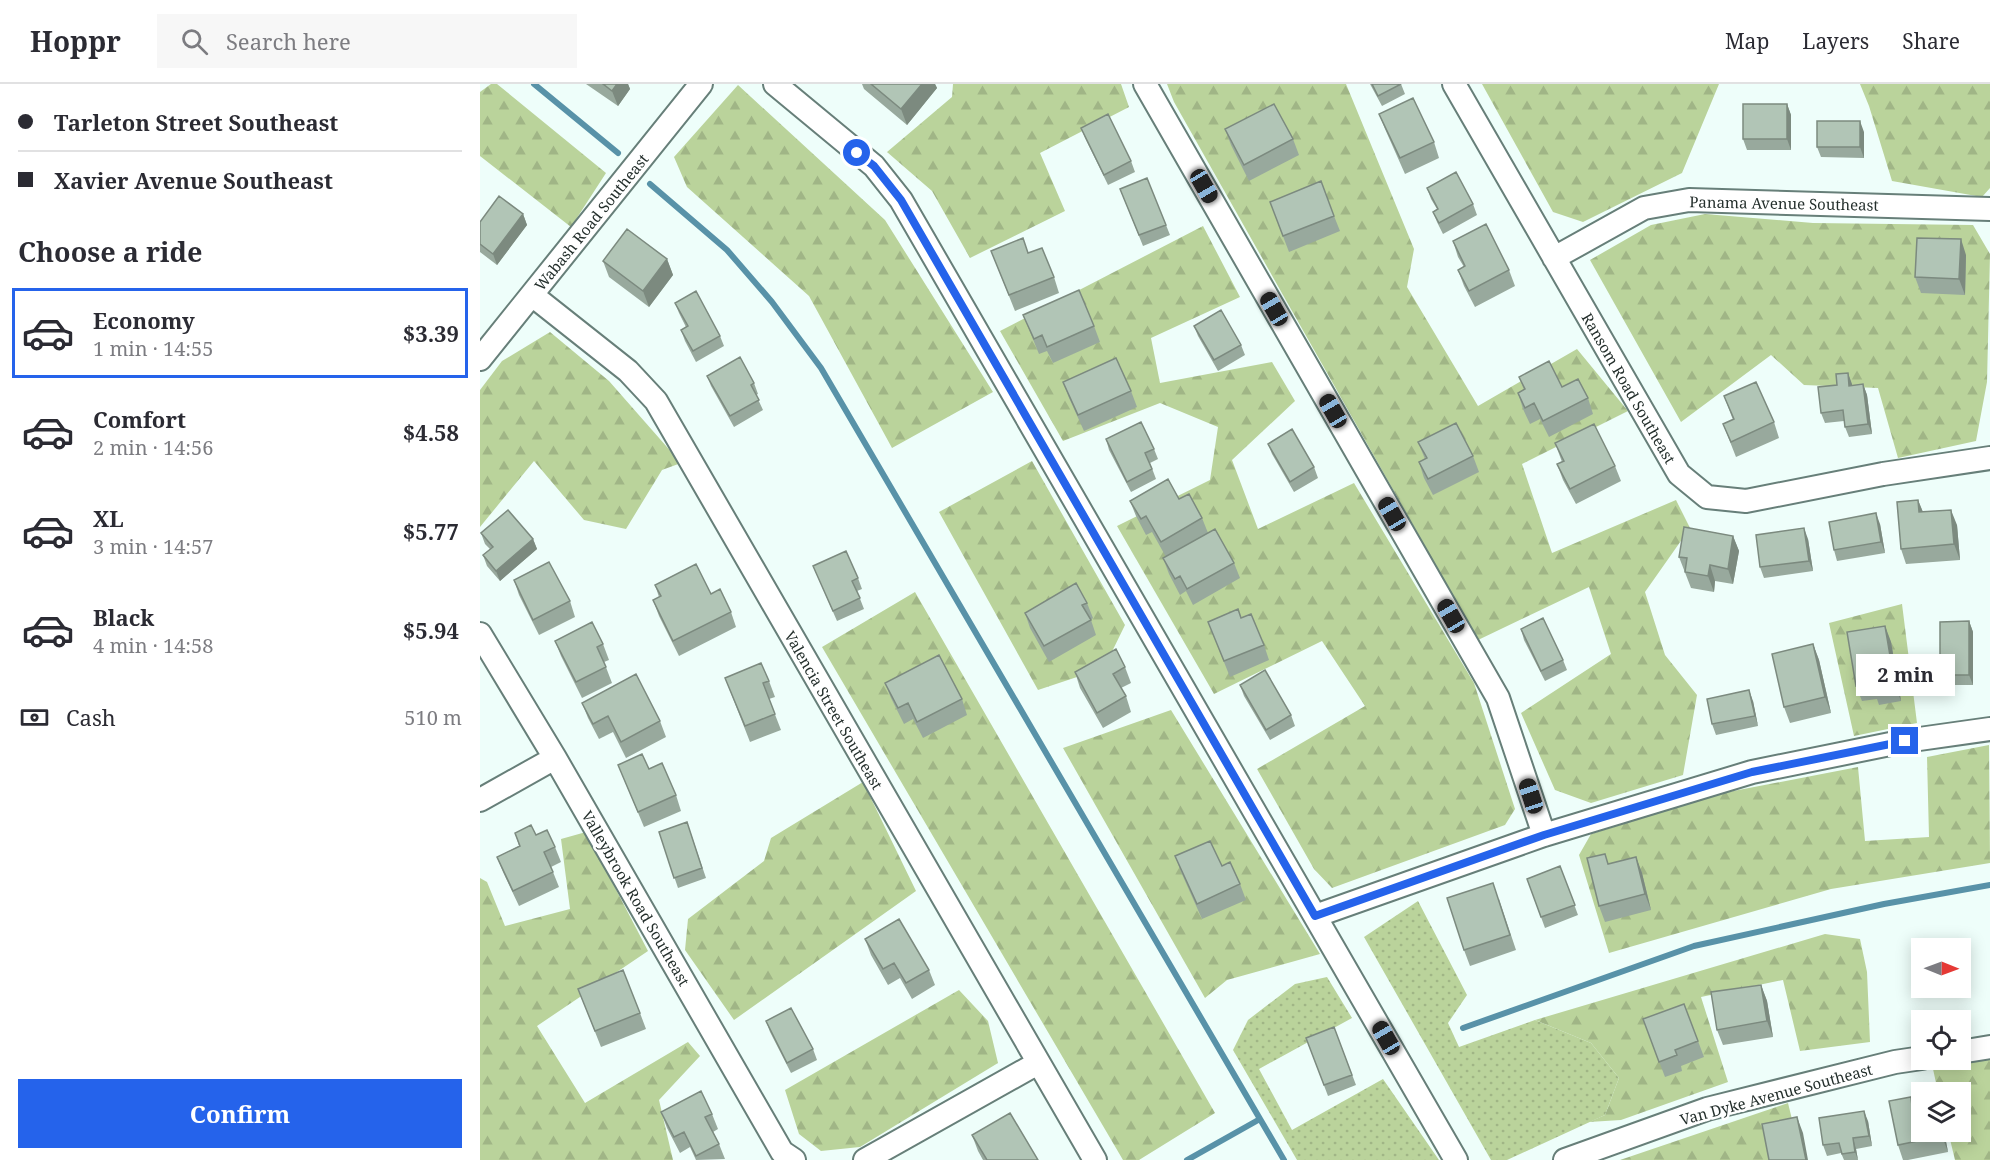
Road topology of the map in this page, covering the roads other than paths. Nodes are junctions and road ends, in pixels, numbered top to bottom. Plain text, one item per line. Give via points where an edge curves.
1 (702, 84) edge
2 (775, 84) edge
3 (1145, 84) edge
4 (1454, 84) edge
5 (1990, 209) edge
6 (1554, 258) junction
7 (532, 295) junction
8 (480, 359) edge
9 (1990, 458) edge
10 (480, 634) edge
11 (1990, 729) edge
12 (555, 758) junction
13 (480, 800) edge
14 (1544, 835) junction
15 (1315, 916) junction
16 (1990, 1047) edge
17 (1971, 1050) edge
18 (1911, 1060) edge
19 (1038, 1063) junction
20 (794, 1160) edge
21 (864, 1160) edge
22 (1095, 1160) edge
23 (1456, 1160) edge
24 (1565, 1160) edge

1 - 7 street, Wabash Road Southeast
2 - 15 street via 874,166 901,200
3 - 14 street via 1498,698
4 - 6 street, Ransom Road Southeast
5 - 6 street, Panama Avenue Southeast via 1689,200 1644,208
6 - 9 street, Ransom Road Southeast via 1679,474 1707,497 1746,501
7 - 8 street, Wabash Road Southeast
7 - 19 street, Valencia Street Southeast via 628,371 656,401
10 - 12 street, Valleybrook Road Southeast
11 - 14 street via 1905,741 1752,772
12 - 13 street
12 - 20 street, Valleybrook Road Southeast via 782,1152
14 - 15 street
15 - 23 street
16 - 17 street
18 - 24 street, Van Dyke Avenue Southeast via 1707,1109
19 - 21 street
19 - 22 street, Valencia Street Southeast

